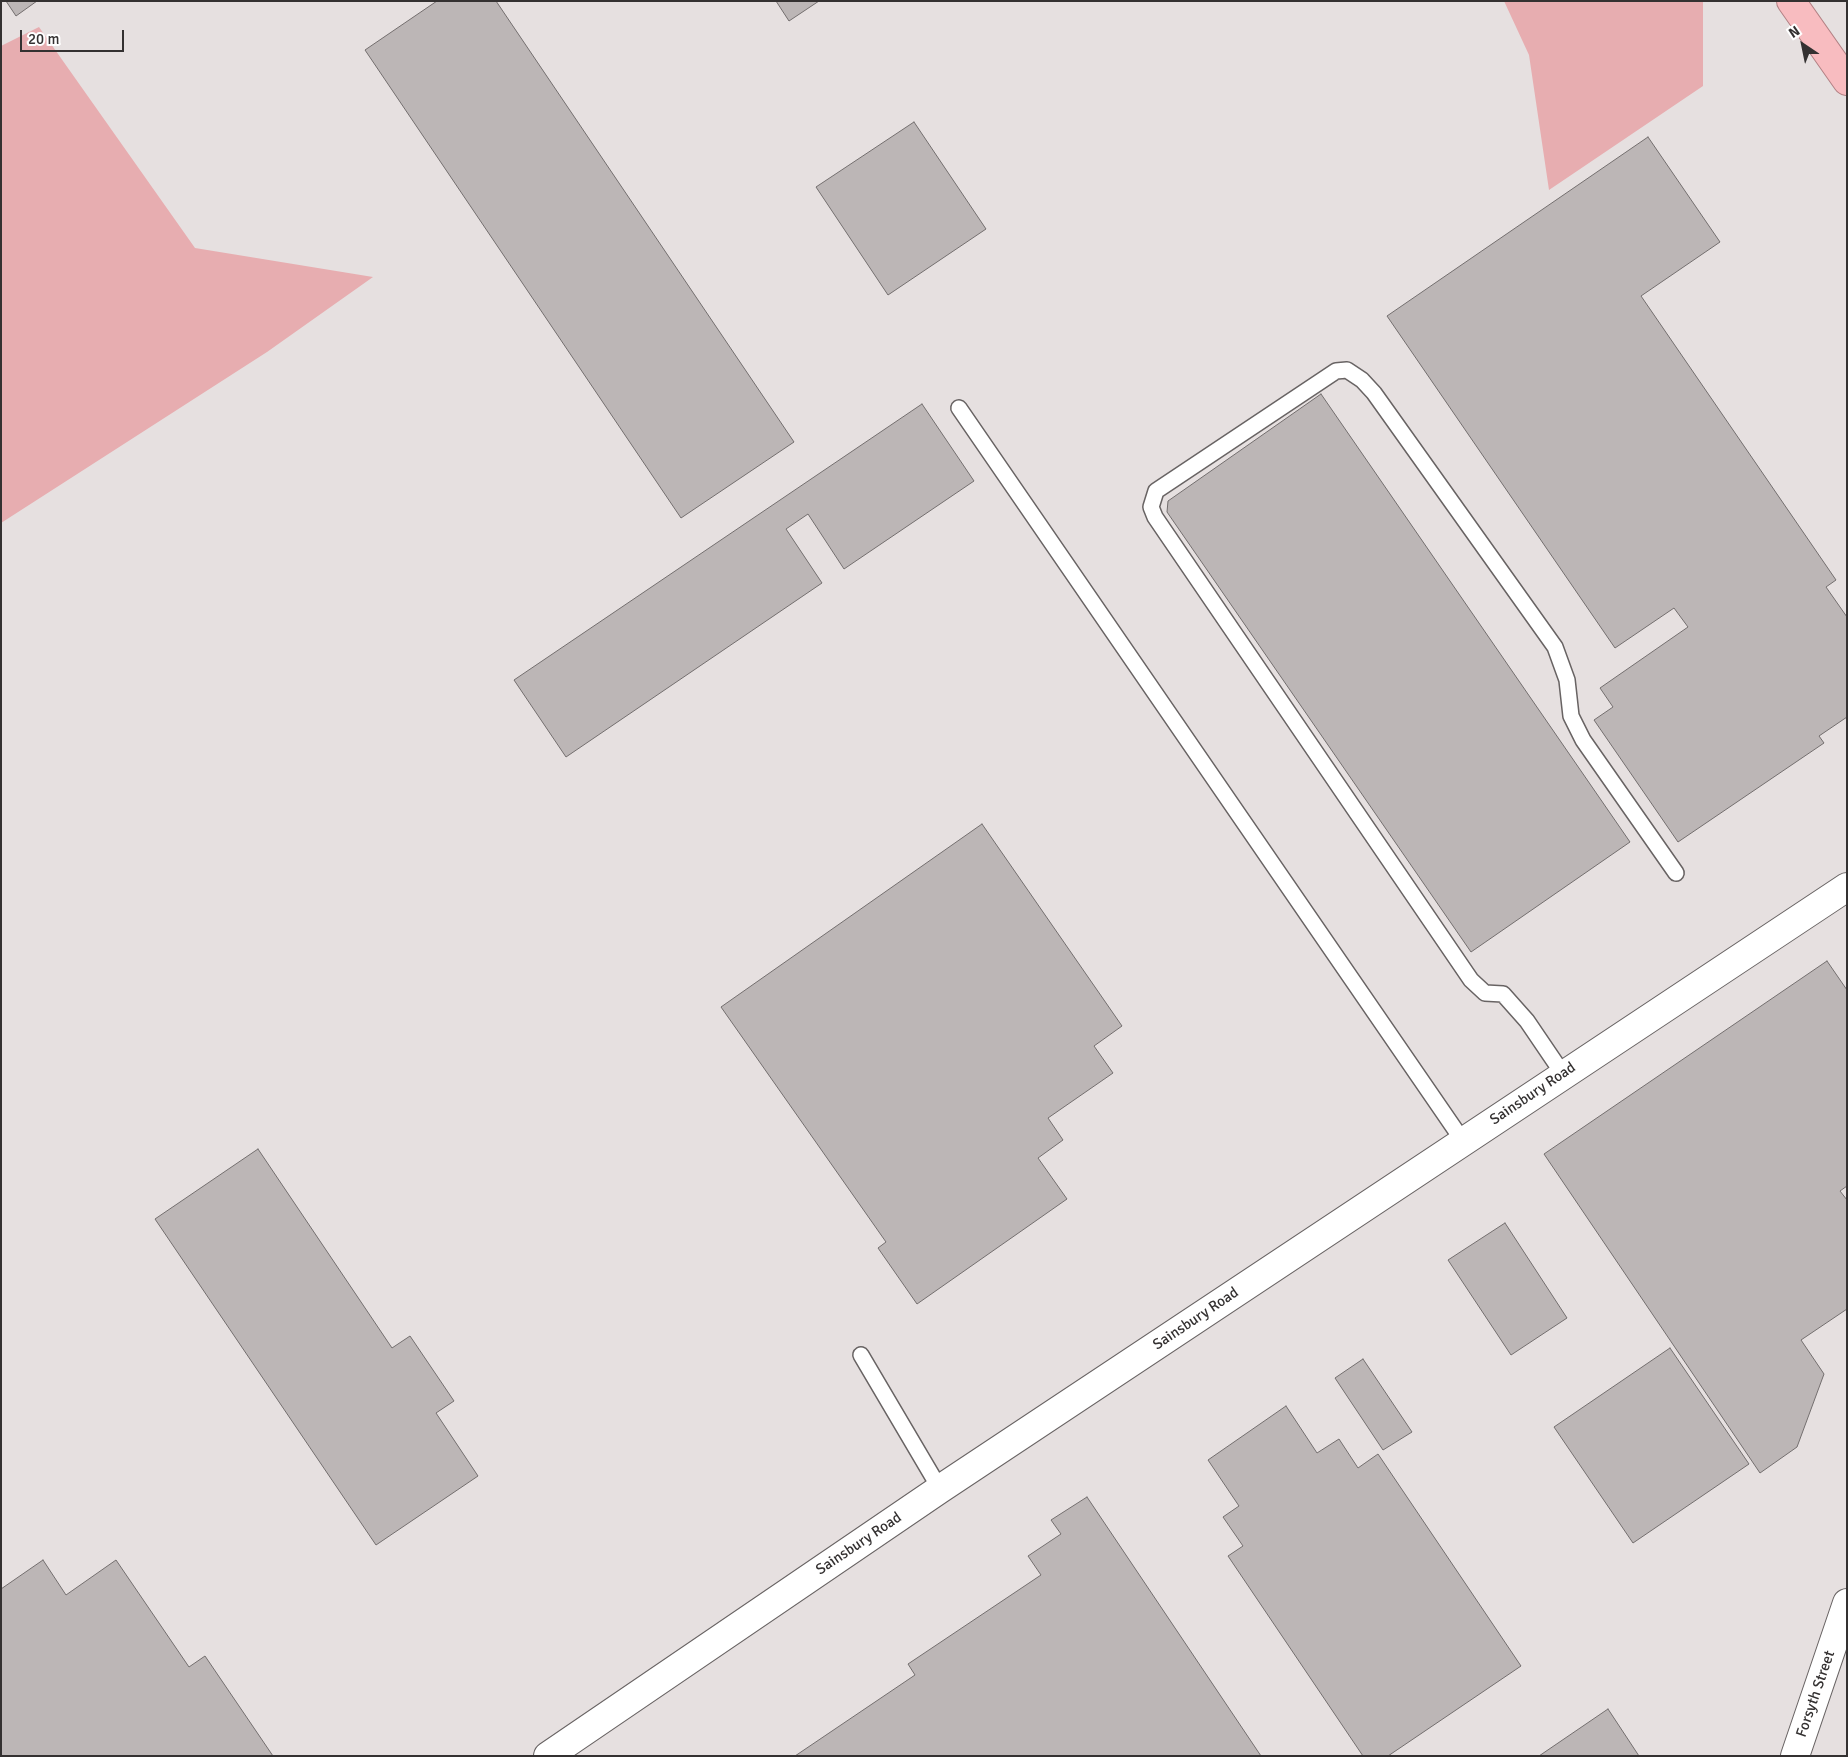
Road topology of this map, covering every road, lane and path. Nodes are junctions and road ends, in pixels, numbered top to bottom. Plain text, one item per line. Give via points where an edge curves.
1 (1791, 1) edge
2 (1847, 81) edge
3 (959, 408) dead end
4 (1676, 873) dead end
5 (1847, 887) edge
6 (1563, 1074) junction
7 (1463, 1141) junction
8 (861, 1355) dead end
9 (940, 1489) junction
10 (1847, 1603) edge
11 (548, 1756) edge
12 (1795, 1756) edge

1 - 2 highway
3 - 7 lane
4 - 6 lane via 1583,740 1571,716 1567,680 1555,647 1362,380 1347,370 1336,371 1156,491 1150,508 1155,517 1471,980 1485,993 1503,994 1527,1021
5 - 6 street, Sainsbury Road
6 - 7 street, Sainsbury Road
7 - 9 street, Sainsbury Road
8 - 9 lane
9 - 11 street, Sainsbury Road
10 - 12 street, Forsyth Street

